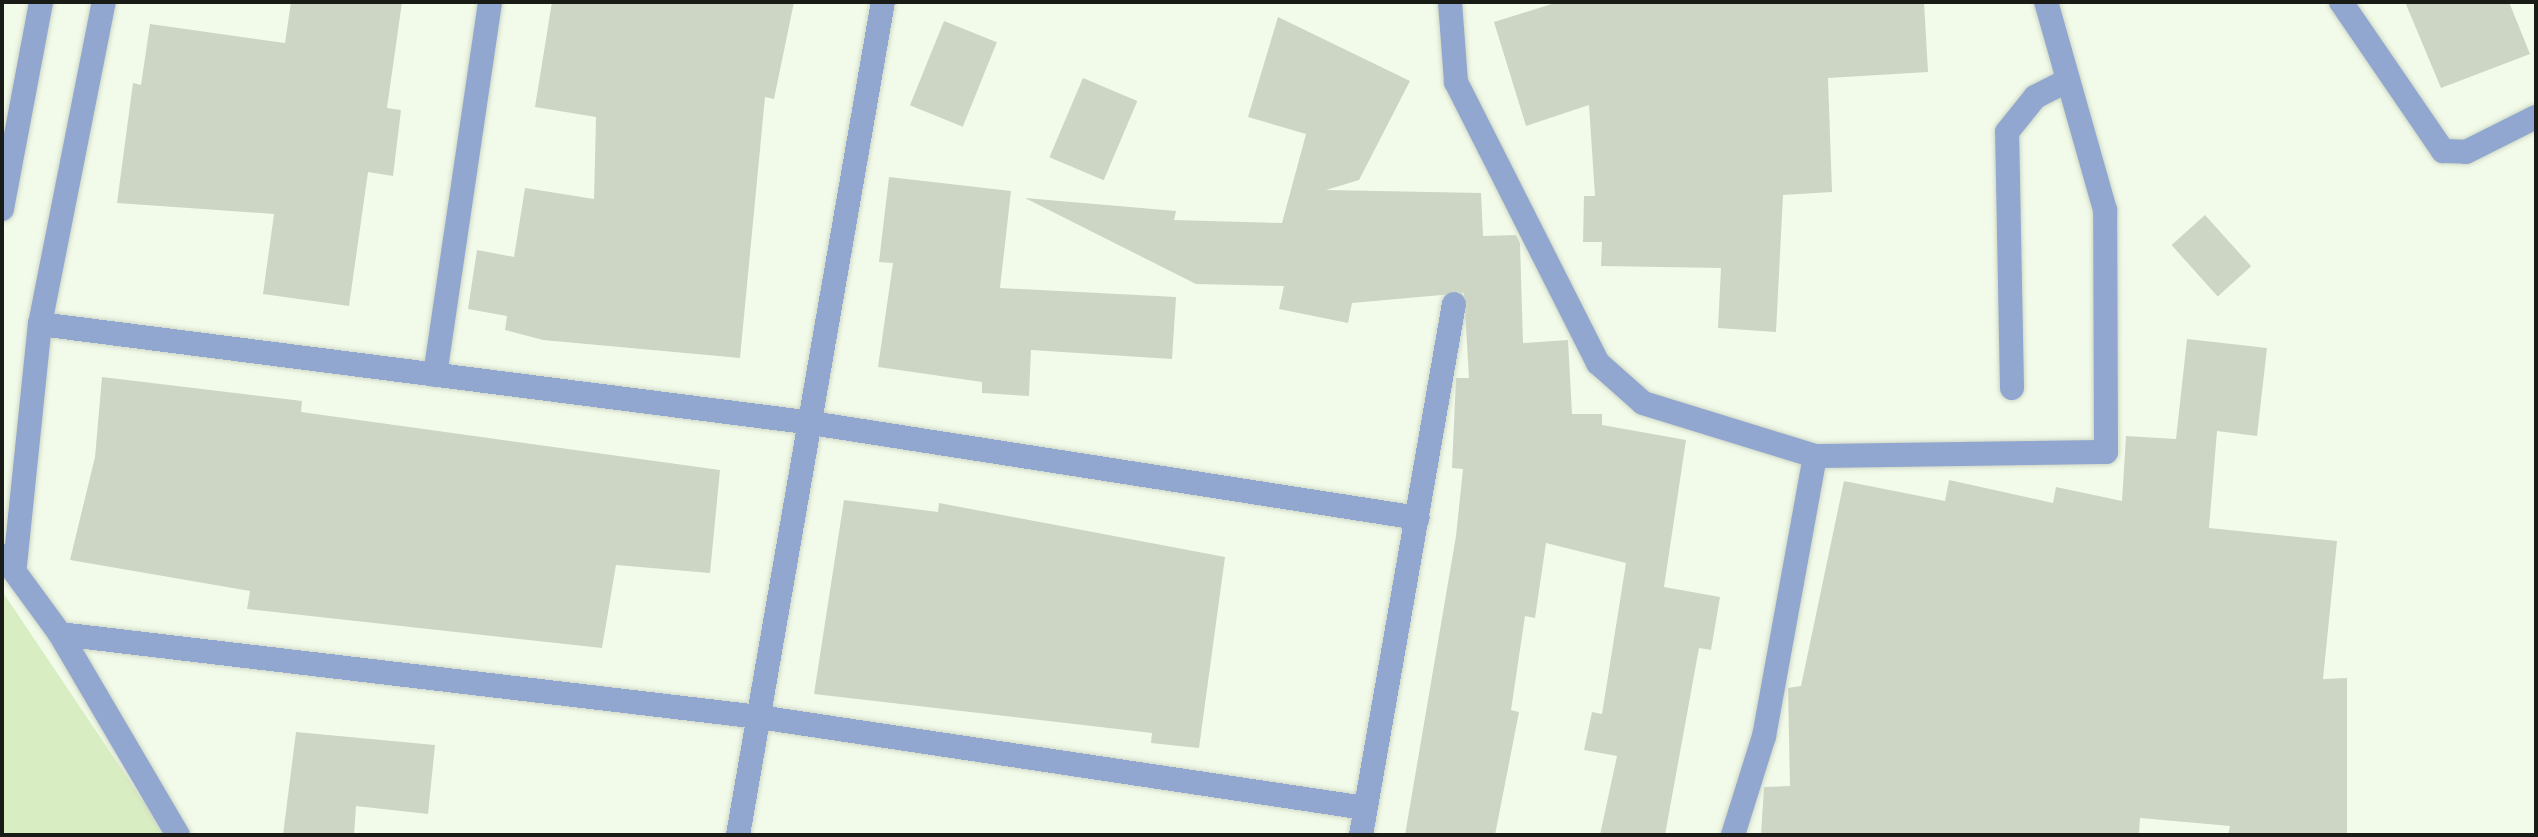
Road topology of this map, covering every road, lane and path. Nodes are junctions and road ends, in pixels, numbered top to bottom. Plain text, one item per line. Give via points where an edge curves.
1 (41, 2) edge
2 (104, 2) edge
3 (490, 2) edge
4 (883, 2) edge
5 (1450, 2) edge
6 (2046, 2) edge
7 (2341, 2) edge
8 (2064, 82) junction
9 (2536, 117) edge
10 (2, 209) edge
11 (1454, 304) dead end
12 (40, 324) junction
13 (435, 375) junction
14 (2012, 388) dead end
15 (805, 422) junction
16 (1815, 456) junction
17 (1418, 518) junction
18 (8, 560) edge
19 (60, 634) junction
20 (759, 717) junction
21 (1365, 808) junction
22 (178, 835) edge
23 (738, 835) edge
24 (1361, 835) edge
25 (1733, 835) edge

1 - 10 street
2 - 12 street
3 - 13 street
4 - 15 street
5 - 16 street via 1456,82 1598,363 1643,403
6 - 8 street
7 - 9 street via 2443,151 2466,152
8 - 14 street via 2035,97 2007,132
8 - 16 street via 2105,210 2106,452
11 - 17 street
12 - 13 street
12 - 18 street
13 - 15 street
15 - 17 street
15 - 20 street
16 - 25 street via 1764,736
17 - 21 street
18 - 19 street
19 - 20 street
19 - 22 street
20 - 21 street
20 - 23 street
21 - 24 street

